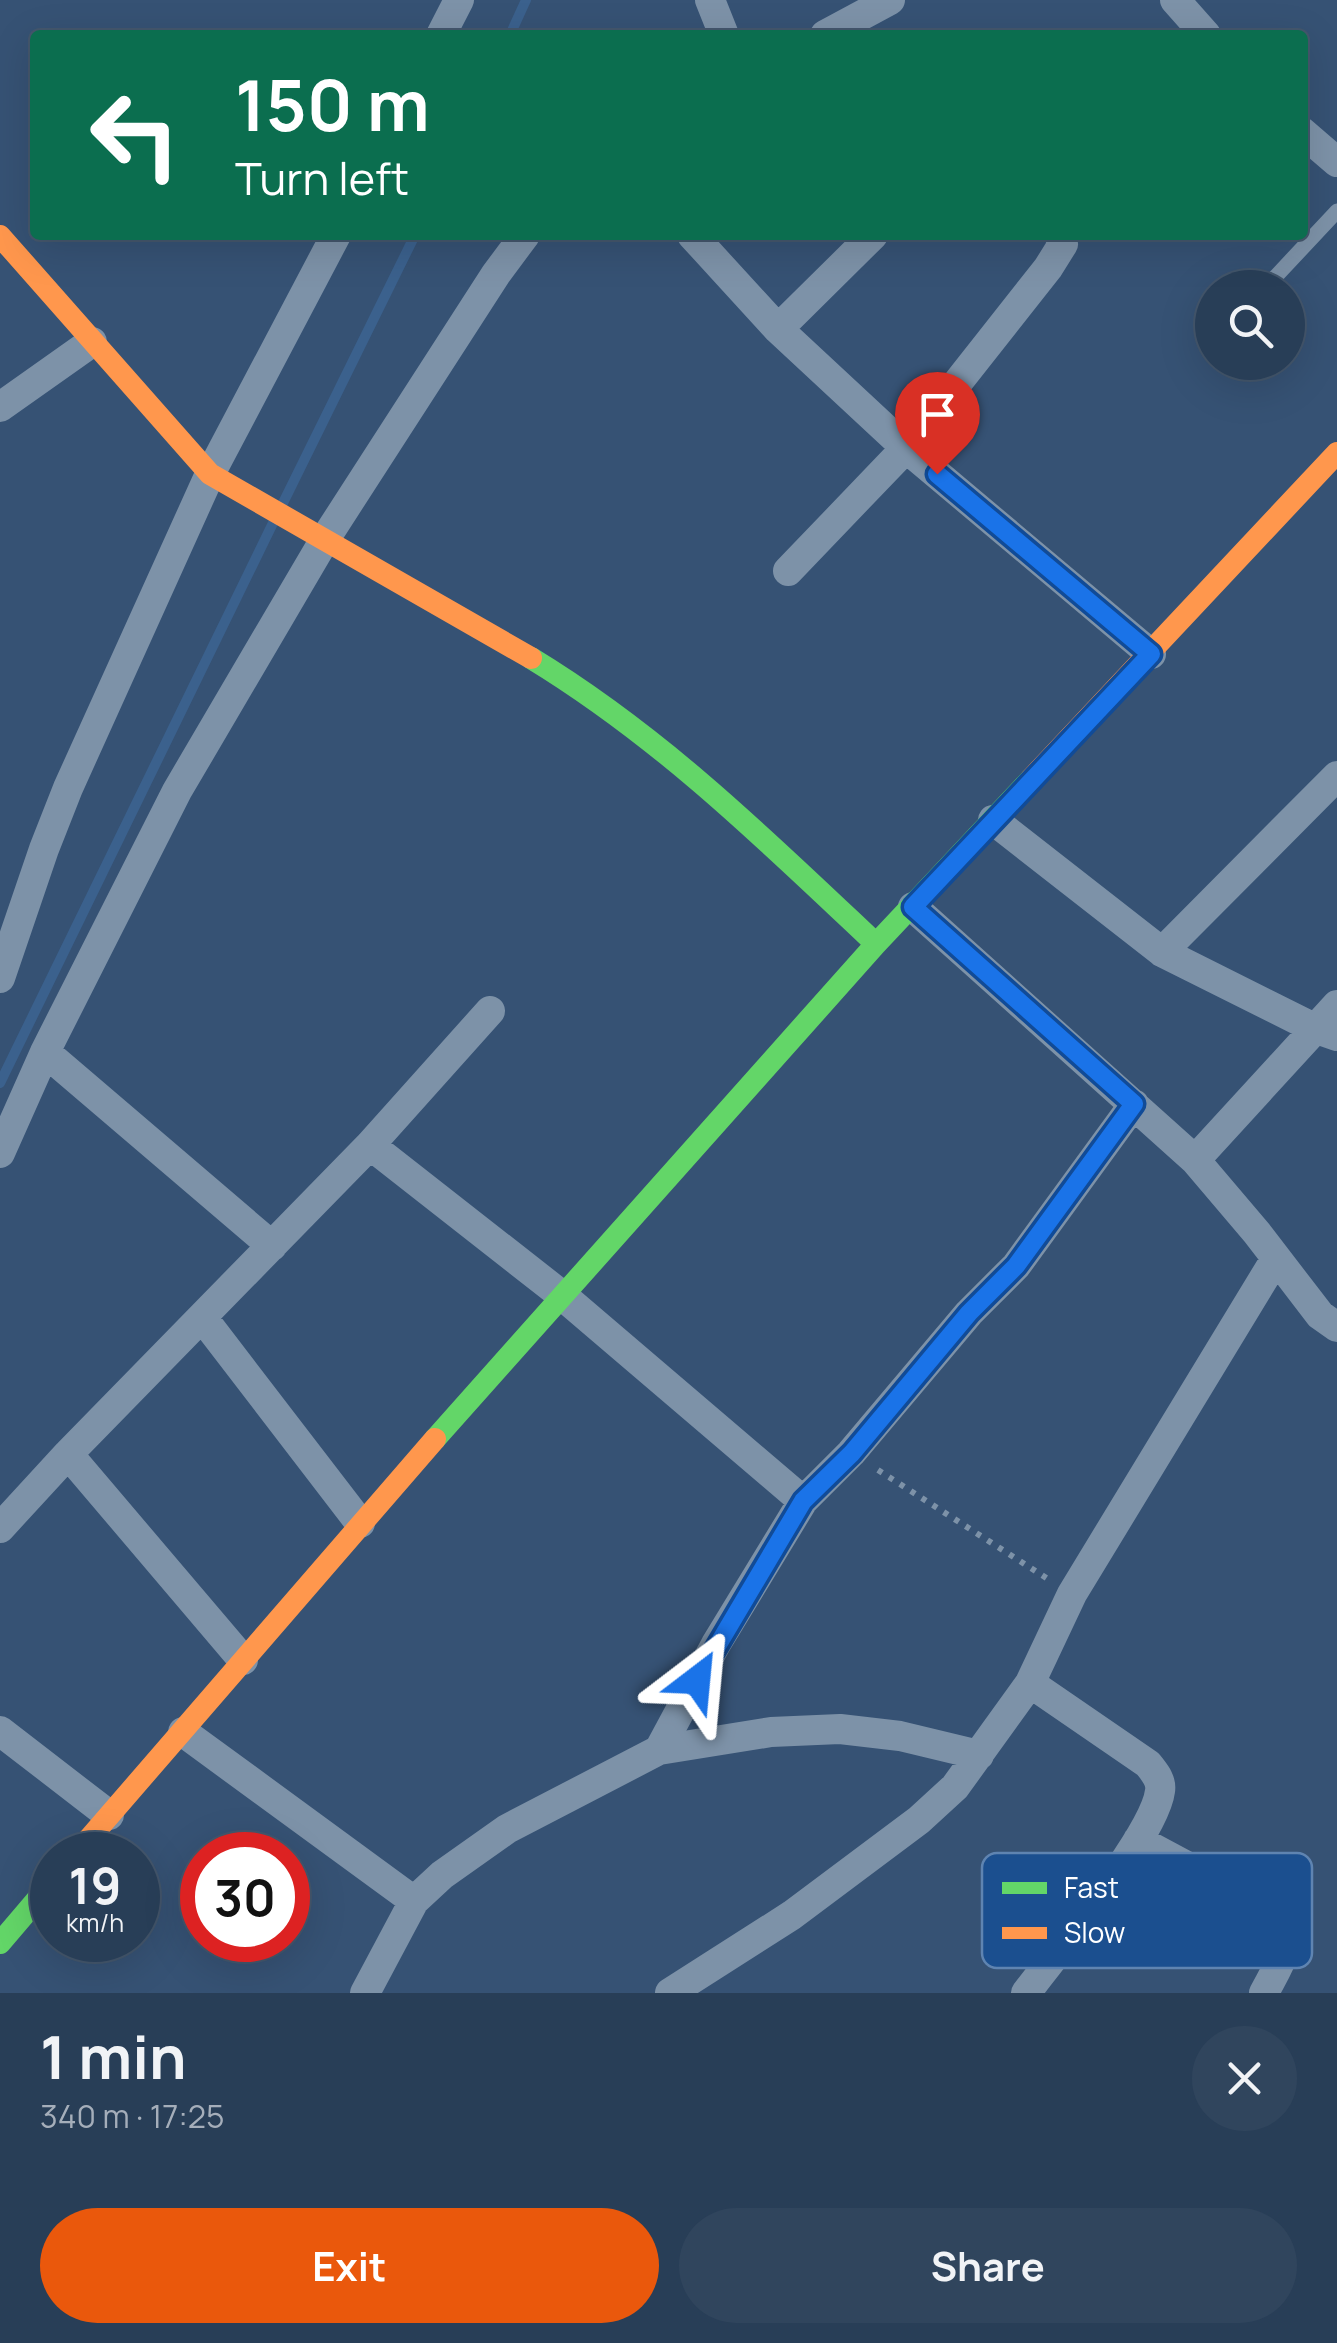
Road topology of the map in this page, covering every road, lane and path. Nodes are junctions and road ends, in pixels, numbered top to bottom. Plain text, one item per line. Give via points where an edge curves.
1 (460, 0) edge
2 (710, 0) edge
3 (890, 0) edge
4 (1176, 0) edge
5 (445, 30) edge
6 (722, 30) edge
7 (833, 30) edge
8 (1202, 30) edge
9 (1308, 137) edge
10 (1337, 162) edge
11 (1337, 211) edge
12 (0, 236) edge
13 (333, 240) edge
14 (520, 240) edge
15 (697, 240) edge
16 (868, 240) edge
17 (1061, 240) edge
18 (1282, 270) edge
19 (778, 329) junction
20 (92, 342) junction
21 (0, 408) edge
22 (906, 448) junction
23 (1337, 453) edge
24 (210, 474) junction
25 (312, 532) junction
26 (788, 571) dead end
27 (1151, 654) junction
28 (1337, 776) edge
29 (992, 820) junction
30 (913, 907) junction
31 (876, 944) junction
32 (1162, 952) junction
33 (0, 978) edge
34 (1337, 1005) edge
35 (490, 1011) dead end
36 (1326, 1032) edge
37 (45, 1052) junction
38 (1134, 1104) junction
39 (3, 1134) edge
40 (370, 1145) junction
41 (1196, 1160) junction
42 (272, 1246) junction
43 (1275, 1260) junction
44 (564, 1296) junction
45 (202, 1317) junction
46 (1337, 1328) edge
47 (852, 1453) junction
48 (68, 1454) junction
49 (803, 1501) junction
50 (360, 1523) junction
51 (0, 1528) edge
52 (1072, 1594) junction
53 (243, 1660) junction
54 (1030, 1683) junction
55 (0, 1730) edge
56 (183, 1732) junction
57 (659, 1750) junction
58 (979, 1755) junction
59 (109, 1816) junction
60 (95, 1832) edge
61 (1138, 1840) junction
62 (1128, 1853) edge
63 (1162, 1853) edge
64 (414, 1901) junction
65 (30, 1908) edge
66 (0, 1943) edge
67 (1044, 1968) edge
68 (1275, 1968) edge
69 (365, 1993) edge
70 (670, 1993) edge
71 (1026, 1993) edge
72 (1264, 1993) edge

1 - 5 street
2 - 6 street
3 - 7 street
4 - 8 street
9 - 10 street
11 - 18 lane
12 - 20 street
13 - 24 street
14 - 25 street
15 - 19 street
16 - 19 street
17 - 22 street via 1048,268
19 - 22 street
20 - 21 street
20 - 24 street
22 - 26 street
22 - 27 street
23 - 27 street
24 - 25 street
24 - 33 street via 68,788
25 - 31 street via 640,730
25 - 37 street
27 - 29 street
28 - 32 street
29 - 30 street
29 - 32 street
30 - 31 street
30 - 38 street
31 - 44 street
32 - 36 street
34 - 36 street
35 - 40 street
36 - 41 street
37 - 39 street
37 - 42 street
38 - 41 street
38 - 47 street via 1016,1266
40 - 42 street
40 - 44 street
41 - 43 street
42 - 45 street
43 - 46 street
43 - 52 street
44 - 49 street
44 - 50 street
45 - 48 street
45 - 50 street
47 - 49 street
47 - 52 path
48 - 51 street
48 - 53 street
49 - 57 street
50 - 53 street
52 - 54 street
53 - 56 street
54 - 58 street
54 - 61 street via 1158,1777 1160,1792
55 - 59 street
56 - 59 street
56 - 64 street
57 - 58 street via 840,1729
57 - 64 street via 507,1829
58 - 70 street via 919,1820
59 - 60 street
61 - 62 street
61 - 63 street
64 - 69 street
65 - 66 street
67 - 71 street
68 - 72 street

